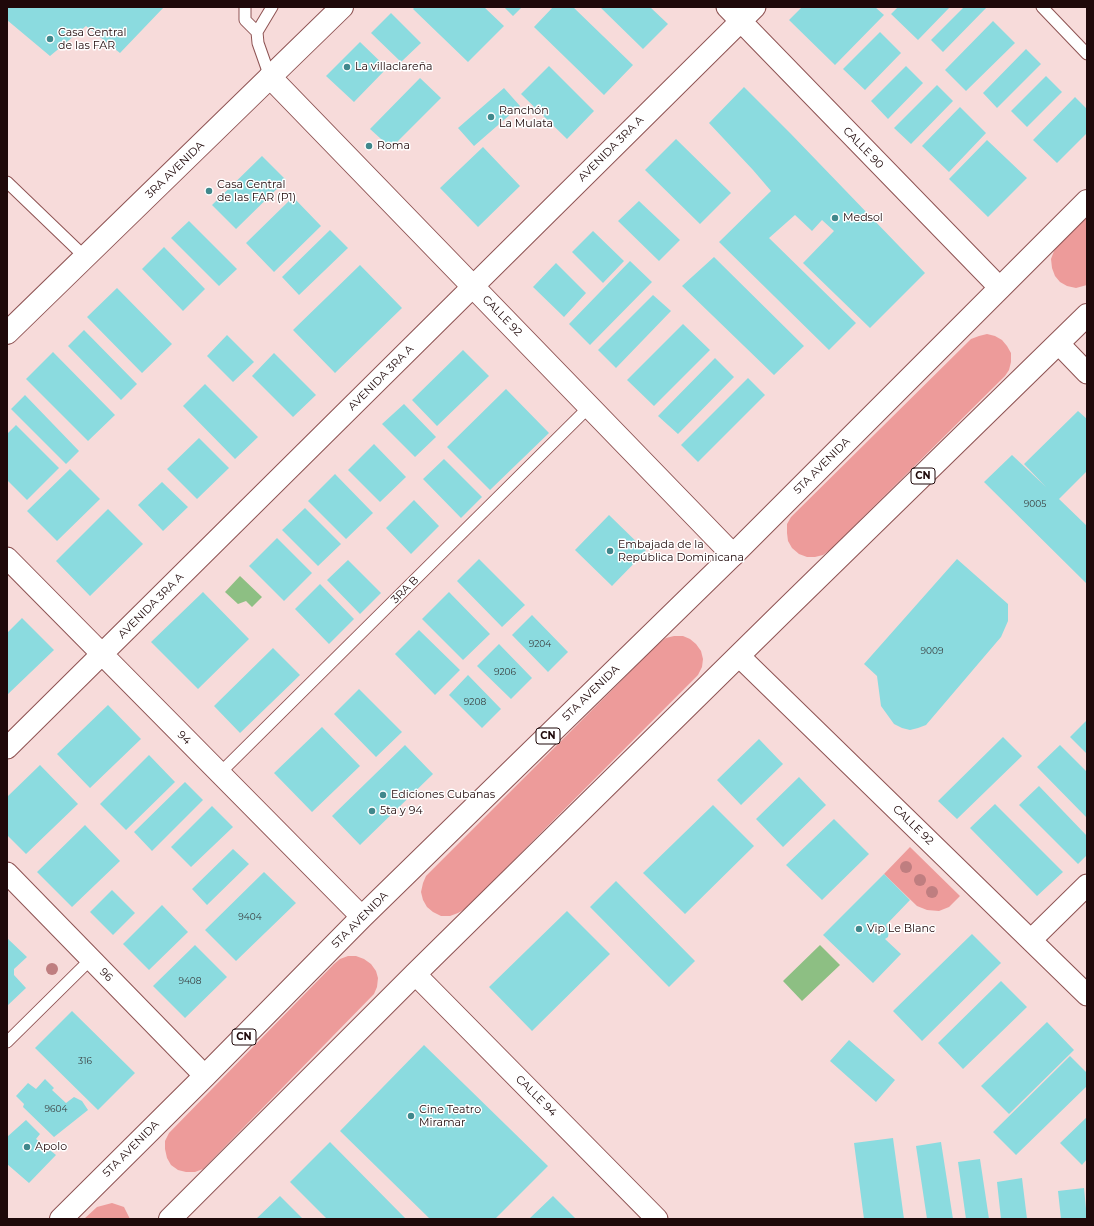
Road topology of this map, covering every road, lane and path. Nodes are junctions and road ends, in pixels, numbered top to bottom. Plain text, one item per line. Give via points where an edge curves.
1 (245, 7) edge
2 (272, 7) edge
3 (342, 7) edge
4 (1042, 7) edge
5 (741, 12) edge
6 (257, 32) junction
7 (1087, 54) edge
8 (270, 77) junction
9 (7, 182) edge
10 (1087, 201) edge
11 (85, 257) junction
12 (473, 286) junction
13 (1000, 288) junction
14 (1087, 315) edge
15 (7, 333) edge
16 (1059, 344) junction
17 (1087, 373) edge
18 (590, 406) junction
19 (733, 555) junction
20 (7, 558) edge
21 (102, 654) junction
22 (739, 656) junction
23 (7, 748) edge
24 (220, 774) junction
25 (7, 873) edge
26 (1087, 885) edge
27 (362, 917) junction
28 (1031, 940) junction
29 (90, 960) junction
30 (415, 974) junction
31 (1087, 995) edge
32 (7, 1042) edge
33 (205, 1076) junction
34 (179, 1216) edge
35 (61, 1219) edge
36 (657, 1219) edge

1 - 6 lane via 245,20
2 - 6 lane
3 - 8 main road, 3RA AVENIDA
4 - 7 lane
5 - 12 street, AVENIDA 3RA A
5 - 13 street, CALLE 90
6 - 8 lane
8 - 11 main road, 3RA AVENIDA
8 - 12 main road, CALLE 92
9 - 11 lane
10 - 13 main road, 5TA AVENIDA / CN
11 - 15 main road, 3RA AVENIDA
12 - 18 main road, CALLE 92
12 - 21 street, AVENIDA 3RA A
13 - 19 main road, 5TA AVENIDA / CN
14 - 16 main road, CN
16 - 17 street
16 - 22 main road, CN
18 - 19 main road, CALLE 92
18 - 24 lane, 3RA B
19 - 27 main road, 5TA AVENIDA / CN
20 - 21 street, 94
21 - 23 street, AVENIDA 3RA A
21 - 24 street, 94
22 - 28 street, CALLE 92
22 - 30 main road, CN
24 - 27 street, 94
25 - 29 street, 96
26 - 28 street
27 - 33 main road, 5TA AVENIDA / CN
28 - 31 street, CALLE 92
29 - 32 lane
29 - 33 street, 96
30 - 34 main road, CN
30 - 36 street, CALLE 94
33 - 35 main road, 5TA AVENIDA / CN

